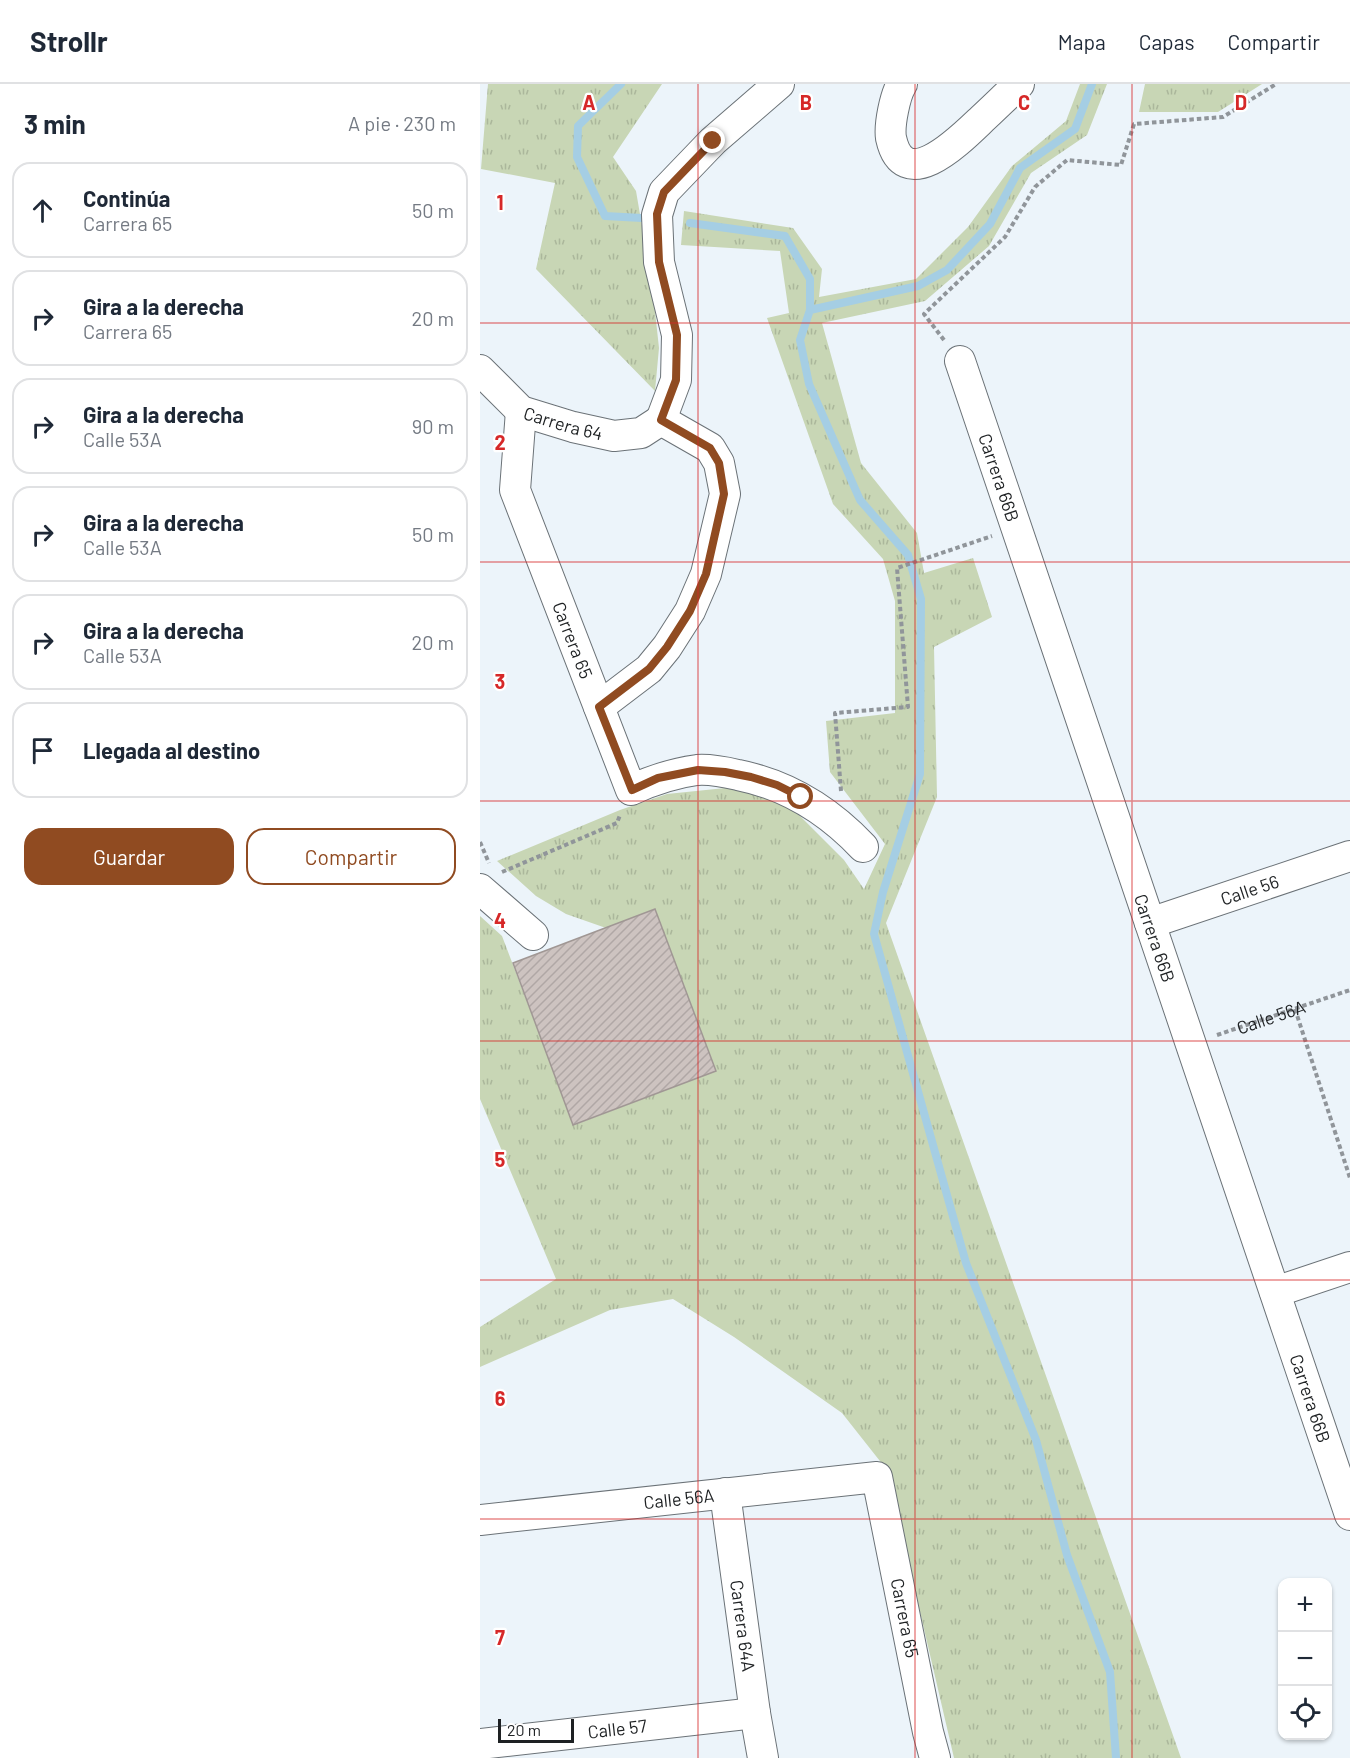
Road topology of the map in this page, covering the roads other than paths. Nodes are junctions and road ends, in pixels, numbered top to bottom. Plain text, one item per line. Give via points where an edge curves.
1 (779, 84) edge
2 (902, 84) edge
3 (1019, 84) edge
4 (960, 361) road end
5 (480, 370) edge
6 (521, 411) junction
7 (661, 420) junction
8 (599, 707) junction
9 (854, 837) road end
10 (1350, 856) edge
11 (487, 883) edge
12 (1150, 923) junction
13 (533, 935) dead end
14 (1350, 1267) edge
15 (1275, 1292) junction
16 (876, 1477) joint
17 (725, 1493) junction
18 (1350, 1515) edge
19 (480, 1520) edge
20 (755, 1713) junction
21 (480, 1744) edge
22 (763, 1758) edge
23 (935, 1758) edge

1 - 7 street via 713,141 664,192 657,214 659,262 677,335 676,380
2 - 3 street via 890,131 893,147 907,163 918,164 956,144
4 - 12 street, Carrera 66B
5 - 6 street, Carrera 64
6 - 7 street, Carrera 64 via 614,436 641,433
6 - 8 street, Carrera 65 via 515,490
7 - 8 street via 710,448 719,463 724,494 706,574 690,611 649,669
8 - 9 street, Carrera 65 via 632,790 658,778 698,770 725,772 801,797
10 - 12 street, Calle 56
11 - 13 street
12 - 15 street, Carrera 66B
14 - 15 street
15 - 18 street, Carrera 66B
16 - 17 street, Calle 56A
16 - 23 street, Carrera 65
17 - 19 street, Calle 56A
17 - 20 street, Carrera 64A
20 - 21 street, Calle 57
20 - 22 street, Carrera 64A

